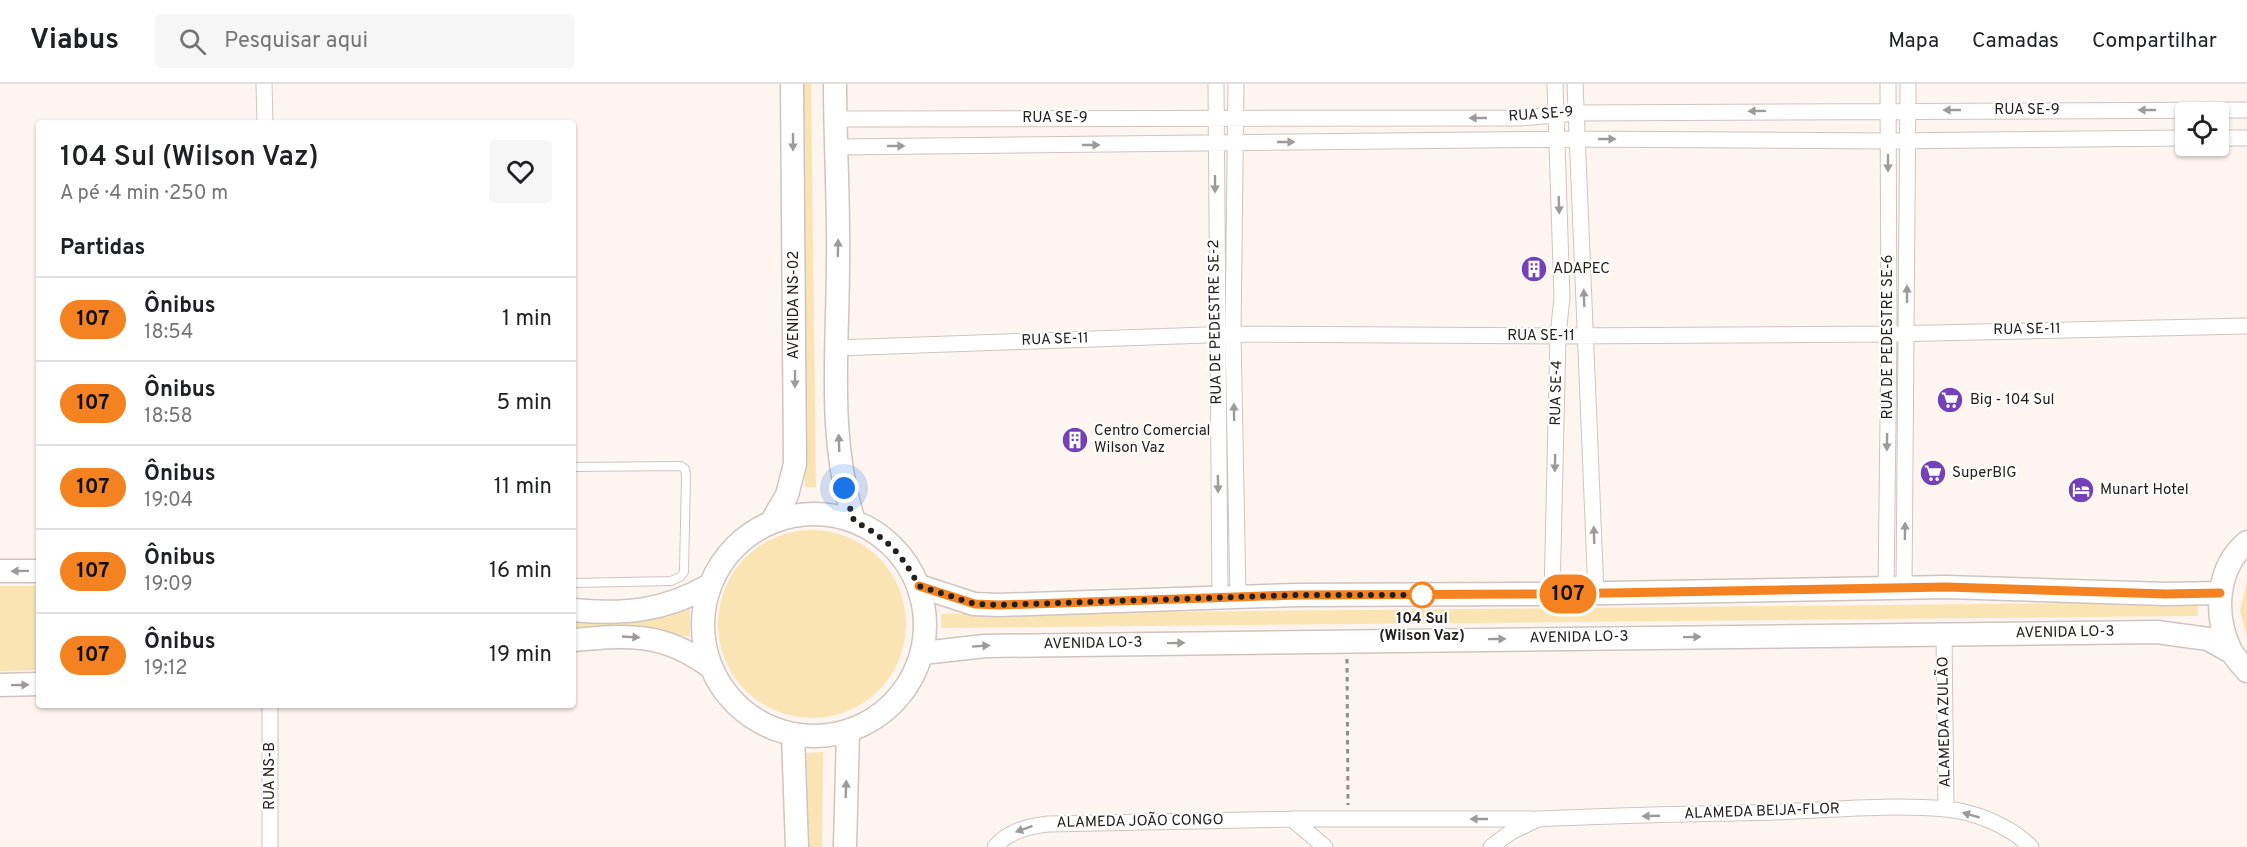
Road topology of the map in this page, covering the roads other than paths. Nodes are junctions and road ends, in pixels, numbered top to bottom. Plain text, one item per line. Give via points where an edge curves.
1 (264, 84) edge
2 (792, 84) edge
3 (835, 84) edge
4 (1216, 84) edge
5 (1236, 84) edge
6 (1555, 84) edge
7 (1575, 84) edge
8 (1888, 84) edge
9 (1908, 84) edge
10 (1888, 110) junction
11 (1908, 110) junction
12 (2247, 110) edge
13 (1576, 113) junction
14 (1556, 114) junction
15 (1215, 117) junction
16 (1236, 117) junction
17 (835, 119) junction
18 (265, 120) edge
19 (2175, 138) edge
20 (2229, 138) edge
21 (2247, 138) edge
22 (1579, 139) junction
23 (1557, 140) junction
24 (1908, 140) junction
25 (1888, 141) junction
26 (1234, 142) junction
27 (1215, 144) junction
28 (838, 147) junction
29 (2247, 326) edge
30 (1907, 332) junction
31 (1216, 334) junction
32 (1233, 334) junction
33 (1889, 334) junction
34 (1558, 336) junction
35 (1586, 336) junction
36 (836, 348) junction
37 (576, 467) edge
38 (772, 521) junction
39 (854, 521) junction
40 (2247, 542) edge
41 (0, 571) edge
42 (36, 571) edge
43 (576, 583) edge
44 (708, 586) junction
45 (919, 586) junction
46 (1895, 590) junction
47 (1596, 593) junction
48 (2220, 593) junction
49 (1552, 594) junction
50 (1229, 596) junction
51 (576, 610) edge
52 (1944, 635) junction
53 (576, 639) edge
54 (2231, 652) junction
55 (923, 653) junction
56 (709, 666) junction
57 (2247, 671) edge
58 (36, 684) edge
59 (0, 685) edge
60 (270, 708) edge
61 (848, 732) junction
62 (793, 735) junction
63 (1946, 809) junction
64 (1292, 819) junction
65 (1538, 819) junction
66 (270, 847) edge
67 (797, 847) edge
68 (845, 847) edge
69 (995, 847) edge
70 (1325, 847) edge
71 (1491, 847) edge
72 (2031, 847) edge

1 - 18 street
2 -> 38 street, AVENIDA NS-02 via 795,464 787,495
3 - 17 street
4 - 15 street, RUA DE PEDESTRE SE-2
5 - 16 street, RUA DE PEDESTRE SE-2
6 - 14 street, RUA SE-4
7 - 13 street, RUA SE-4
8 - 10 street, RUA DE PEDESTRE SE-6
9 - 11 street, RUA DE PEDESTRE SE-6
10 - 11 street, RUA SE-9
10 -> 13 street, RUA SE-9
10 - 25 street, RUA DE PEDESTRE SE-6
12 -> 11 street, RUA SE-9
11 - 24 street, RUA DE PEDESTRE SE-6
13 - 14 street, RUA SE-9
13 - 22 street, RUA SE-4
14 -> 16 street, RUA SE-9 via 1520,118
14 - 23 street, RUA SE-4
15 - 16 street, RUA SE-9
15 - 17 street, RUA SE-9
15 - 27 street, RUA DE PEDESTRE SE-2
16 - 26 street, RUA DE PEDESTRE SE-2
17 - 28 street
19 - 24 street, RUA SE-9
20 - 21 street
22 - 23 street, RUA SE-9
22 -> 25 street, RUA SE-9
35 -> 22 street, RUA SE-4
26 -> 23 street, RUA SE-9
23 -> 34 street, RUA SE-4 via 1562,297
24 - 25 street, RUA SE-9
30 -> 24 street, RUA DE PEDESTRE SE-6
25 -> 33 street, RUA DE PEDESTRE SE-6
26 - 27 street, RUA SE-9
26 - 32 street, RUA DE PEDESTRE SE-2
28 -> 27 street, RUA SE-9
27 -> 31 street, RUA DE PEDESTRE SE-2
36 -> 28 street
29 - 30 street, RUA SE-11
30 - 33 street, RUA SE-11
46 -> 30 street, RUA DE PEDESTRE SE-6
31 - 32 street, RUA SE-11
31 - 36 street, RUA SE-11
31 -> 50 street, RUA DE PEDESTRE SE-2
32 - 34 street, RUA SE-11
50 -> 32 street, RUA DE PEDESTRE SE-2
33 - 35 street, RUA SE-11
33 -> 46 street, RUA DE PEDESTRE SE-6
34 - 35 street, RUA SE-11
34 -> 49 street, RUA SE-4
47 -> 35 street, RUA SE-4
39 -> 36 street via 839,460
37 - 43 lane via 681,466 686,476 684,572 680,577 671,581
38 - 39 street via 813,513
38 - 44 street via 745,537 723,559
39 - 45 street via 882,536 904,558
40 - 48 street via 2228,568
42 -> 41 street
44 - 51 street via 682,601 640,611
44 - 56 street via 702,631
45 - 50 street via 975,604 999,605
45 - 55 street via 926,620
46 - 47 street
46 - 48 street via 1946,587
47 - 49 street
48 - 54 street via 2220,624
49 - 50 street
52 - 54 street, AVENIDA LO-3 via 2157,632 2208,639
55 -> 52 street, AVENIDA LO-3 via 985,646
52 - 63 street, ALAMEDA AZULÃO
53 -> 56 street via 659,639 690,652
54 - 57 street
55 - 61 street via 908,687 881,714
56 - 62 street via 728,698 758,722
59 -> 58 street
60 - 66 street, RUA NS-B
61 - 62 street via 821,737
68 -> 61 street
62 - 67 street
63 -> 65 street, ALAMEDA BEIJA-FLOR
72 -> 63 street, ALAMEDA BEIJA-FLOR via 1992,822
65 -> 64 street, ALAMEDA JOÃO CONGO
64 -> 69 street, ALAMEDA JOÃO CONGO via 1048,824 1011,834
64 - 70 street
65 - 71 street, ALAMEDA BEIJA-FLOR

